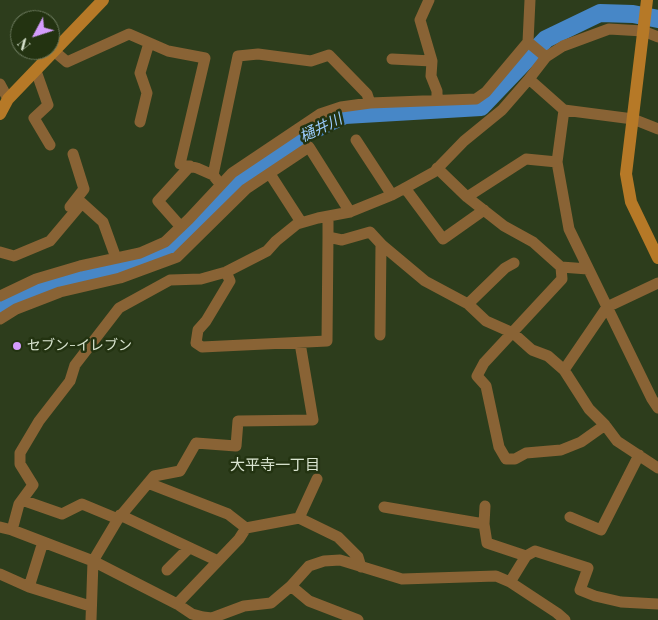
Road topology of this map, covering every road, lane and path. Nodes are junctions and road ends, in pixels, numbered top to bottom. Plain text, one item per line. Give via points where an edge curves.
1 (103, 0) edge
2 (429, 0) edge
3 (530, 0) edge
4 (647, 1) edge
5 (644, 28) junction
6 (658, 37) edge
7 (528, 42) junction
8 (149, 43) junction
9 (60, 45) edge
10 (60, 56) edge
11 (546, 57) junction
12 (392, 59) dead end
13 (46, 60) edge
14 (432, 61) junction
15 (36, 71) junction
16 (529, 79) junction
17 (0, 84) edge
18 (8, 99) junction
19 (438, 100) junction
20 (370, 102) junction
21 (564, 110) junction
22 (0, 114) edge
23 (633, 119) junction
24 (140, 122) dead end
25 (658, 129) edge
26 (356, 140) dead end
27 (50, 145) dead end
28 (72, 154) dead end
29 (558, 162) junction
30 (190, 166) junction
31 (438, 168) junction
32 (270, 174) junction
33 (213, 176) junction
34 (221, 184) junction
35 (405, 188) junction
36 (392, 195) junction
37 (467, 197) junction
38 (484, 210) junction
39 (350, 212) junction
40 (73, 213) junction
41 (328, 216) junction
42 (301, 222) junction
43 (181, 227) junction
44 (328, 237) junction
45 (381, 244) junction
46 (0, 252) edge
47 (116, 258) junction
48 (658, 258) edge
49 (514, 263) dead end
50 (561, 267) junction
51 (588, 269) junction
52 (226, 272) junction
53 (658, 283) edge
54 (0, 296) edge
55 (468, 304) junction
56 (607, 307) junction
57 (0, 319) edge
58 (513, 333) junction
59 (380, 335) dead end
60 (300, 342) junction
61 (564, 370) junction
62 (658, 408) edge
63 (605, 425) junction
64 (639, 455) junction
65 (658, 468) edge
66 (317, 480) dead end
67 (148, 483) junction
68 (22, 500) junction
69 (485, 506) dead end
70 (384, 507) dead end
71 (119, 517) junction
72 (570, 517) dead end
73 (299, 518) junction
74 (484, 524) junction
75 (0, 526) edge
76 (246, 528) junction
77 (12, 530) junction
78 (43, 542) junction
79 (189, 548) junction
80 (526, 556) junction
81 (93, 561) junction
82 (218, 561) junction
83 (361, 566) junction
84 (167, 570) dead end
85 (0, 574) edge
86 (510, 582) junction
87 (291, 586) junction
88 (29, 587) junction
89 (177, 604) junction
90 (658, 604) edge
91 (90, 606) junction
92 (192, 617) edge
93 (91, 620) edge
94 (358, 620) edge
95 (565, 620) edge

1 - 9 street
2 - 14 street via 420,20
3 - 7 street
4 - 5 street
5 - 6 street
5 - 11 street via 609,28 563,46
5 - 23 street
7 - 11 street
7 - 19 street via 486,92 476,99
8 - 10 street via 129,34 67,62
8 - 24 street via 140,74 147,93
8 - 30 street via 168,51 205,58 180,164
11 - 16 street
12 - 14 street
13 - 15 street
14 - 19 street via 431,76
15 - 18 street
15 - 27 street via 48,105 34,118
16 - 21 street
16 - 31 street via 502,110 464,141
17 - 18 street
18 - 22 street
19 - 20 street
20 - 33 street via 367,94 329,55 311,61 258,54 238,56
20 - 34 street via 320,114 232,172
21 - 23 street
21 - 29 street
23 - 25 street
23 - 48 street via 626,174 631,202
26 - 36 street
28 - 40 street via 84,189 70,206
29 - 37 street via 526,159
29 - 51 street via 570,230
30 - 33 street
30 - 43 street via 158,201
31 - 35 street
31 - 37 street
32 - 39 street via 309,147
32 - 42 street
32 - 57 street via 246,189 177,257 120,278 60,292 16,309
33 - 34 street
34 - 43 street
35 - 36 street
35 - 38 street via 443,239
36 - 39 street
37 - 38 street
38 - 50 street via 533,242
39 - 41 street
40 - 46 street via 50,241 14,256
40 - 47 street via 82,203 102,222
41 - 42 street
41 - 44 street
42 - 52 street via 266,251
43 - 47 street via 165,242 140,253
44 - 45 street via 342,240 370,232
44 - 60 street via 327,341
45 - 55 street via 425,282
45 - 59 street
47 - 54 street via 36,279
49 - 55 street
50 - 51 street
50 - 58 street via 562,279
51 - 56 street
52 - 60 street via 230,281 198,330 196,343 202,347
52 - 68 street via 170,280 118,308 75,365 70,381 38,421 20,453 20,464 33,485
53 - 56 street
55 - 58 street via 486,321
56 - 61 street
56 - 62 street
58 - 61 street via 532,350 548,356
58 - 63 street via 484,363 477,376 486,386 499,447 506,459 515,459 526,453 561,450 581,442
60 - 67 street via 313,420 238,421 236,446 196,443 180,471 154,476
61 - 63 street via 589,409
63 - 64 street via 617,441
64 - 65 street
64 - 72 street via 601,530
66 - 73 street
67 - 71 street
67 - 76 street via 228,514
68 - 71 street via 62,514 82,504
68 - 77 street
69 - 74 street
70 - 74 street
71 - 79 street
71 - 81 street
73 - 76 street
73 - 83 street via 338,537 358,558
74 - 80 street via 487,543
75 - 77 street
76 - 82 street
77 - 78 street
78 - 81 street
78 - 88 street
79 - 82 street
79 - 84 street
80 - 86 street
80 - 90 street via 534,552 588,568 580,590 596,596 621,602
81 - 89 street
81 - 91 street
82 - 89 street
83 - 86 street via 402,579 496,576
83 - 87 street via 340,560 324,561 309,566
85 - 88 street
86 - 95 street
87 - 92 street via 271,604 244,606 212,618
87 - 94 street via 309,601
88 - 91 street
89 - 92 street
91 - 93 street

